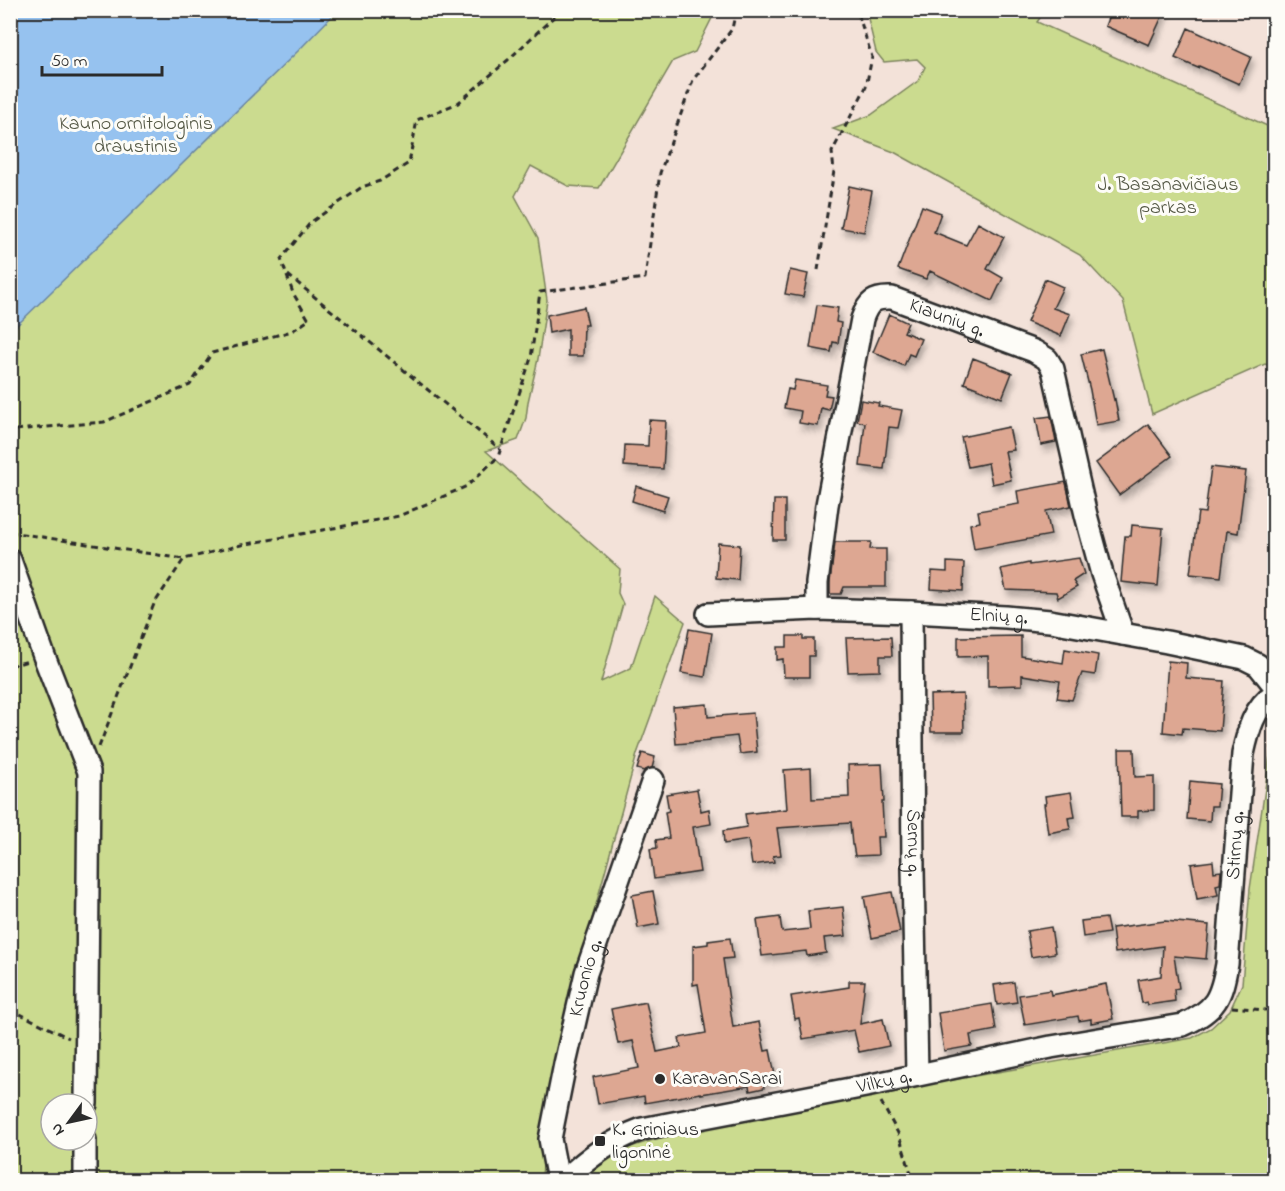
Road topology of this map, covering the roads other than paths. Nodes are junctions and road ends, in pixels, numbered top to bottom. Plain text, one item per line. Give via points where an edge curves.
1 (10, 560) edge
2 (817, 609) junction
3 (911, 612) junction
4 (708, 614) dead end
5 (1123, 634) junction
6 (1275, 685) edge
7 (1275, 694) edge
8 (653, 780) dead end
9 (1215, 1004) joint
10 (917, 1074) junction
11 (86, 1092) edge
12 (85, 1152) edge
13 (85, 1180) edge
14 (558, 1180) edge
15 (565, 1180) edge

1 - 11 street via 89,772
2 - 3 street, Elnių g.
2 - 4 street, Elnių g.
2 - 5 street, Kiaunių g. via 816,583 827,505 862,319 873,300 892,298 1047,359 1053,369 1102,574
3 - 5 street, Elnių g. via 1050,621
3 - 10 street, Šernų g.
5 - 6 street, Elnių g. via 1244,658 1258,665
7 - 9 street, Stirnų g. via 1258,710 1248,730 1227,964
8 - 14 street, Kruonio g. via 586,973 550,1139
9 - 10 street, Vilkų g. via 1184,1025
10 - 15 street, Vilkų g. via 642,1129 608,1146
12 - 13 street

